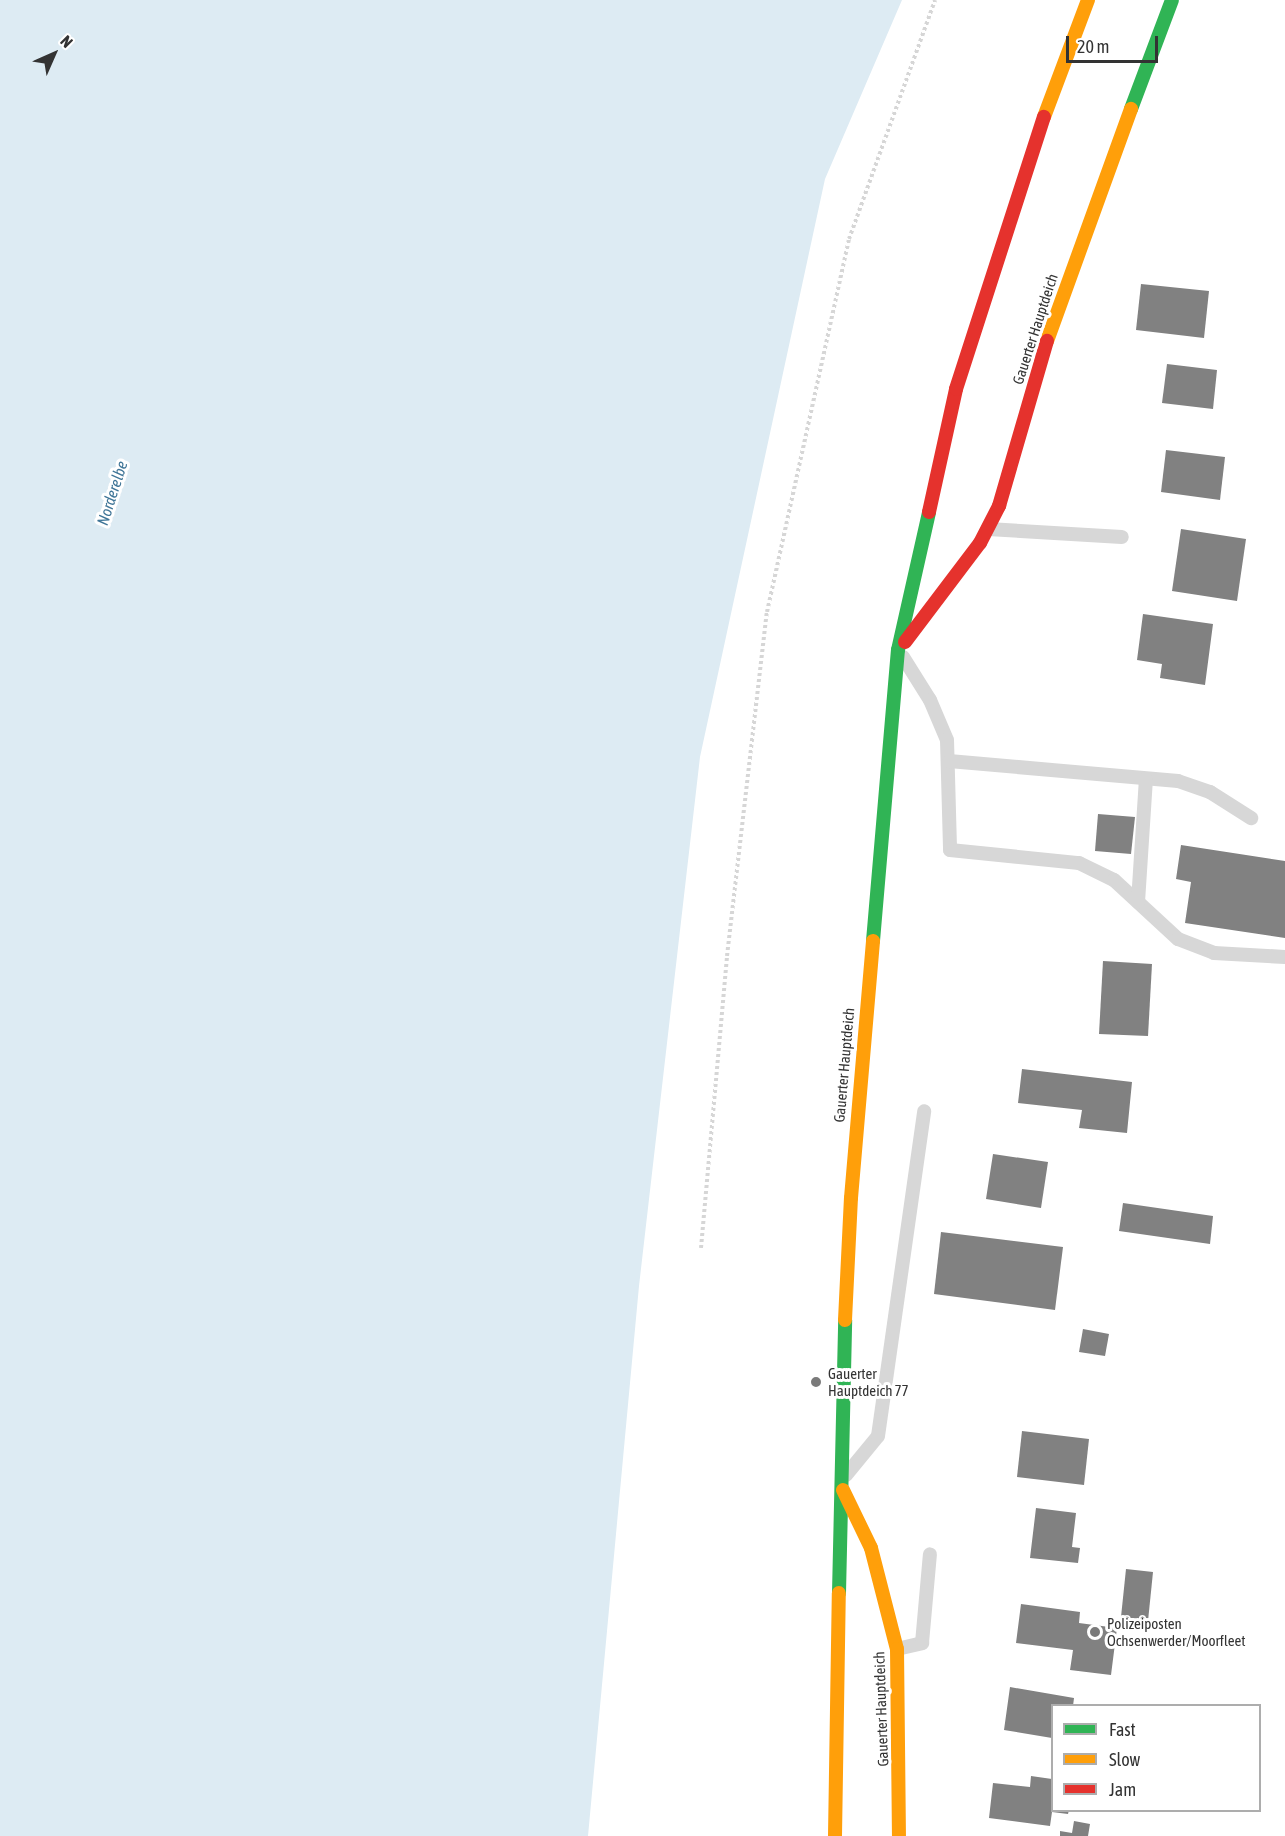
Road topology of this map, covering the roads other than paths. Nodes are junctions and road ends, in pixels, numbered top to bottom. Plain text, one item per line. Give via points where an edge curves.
1 (1088, 0) edge
2 (1172, 0) edge
3 (988, 529) junction
4 (1122, 537) dead end
5 (898, 650) junction
6 (949, 761) junction
7 (1146, 779) junction
8 (1251, 818) dead end
9 (1138, 902) junction
10 (1285, 957) edge
11 (924, 1111) dead end
12 (840, 1483) junction
13 (930, 1554) dead end
14 (897, 1649) junction
15 (835, 1836) edge
16 (899, 1836) edge

1 - 5 street, Gauerter Hauptdeich via 1040,128 956,389
2 - 3 street, Gauerter Hauptdeich via 1054,317 999,506
3 - 4 lane
3 - 5 street, Gauerter Hauptdeich
5 - 6 lane via 930,700 947,740
5 - 12 street, Gauerter Hauptdeich via 850,1198
6 - 7 lane
6 - 9 lane via 950,850 1079,863 1114,880
7 - 8 lane via 1178,782 1210,792
7 - 9 lane
9 - 10 lane via 1178,939 1214,953
11 - 12 lane via 878,1436
12 - 14 street, Gauerter Hauptdeich via 871,1548
12 - 15 street, Gauerter Hauptdeich
13 - 14 lane via 922,1643
14 - 16 street, Gauerter Hauptdeich

